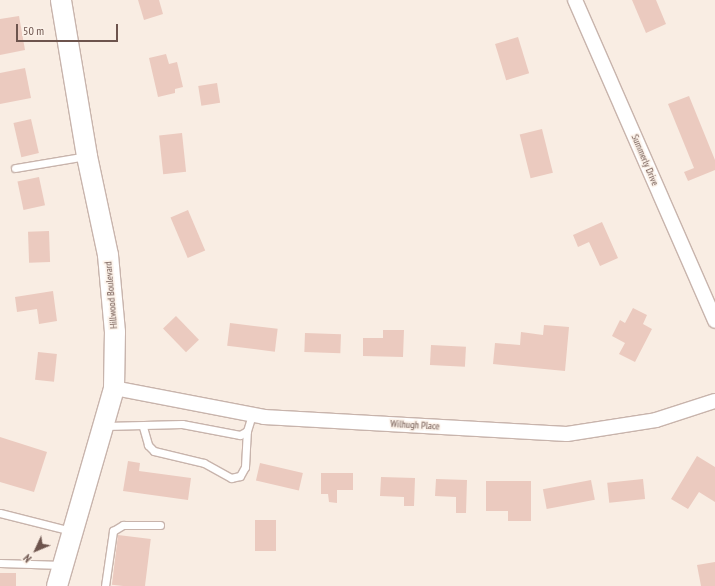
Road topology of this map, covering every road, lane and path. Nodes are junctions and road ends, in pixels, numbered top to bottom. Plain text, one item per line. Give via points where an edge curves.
1 (61, 0) edge
2 (575, 0) edge
3 (87, 156) junction
4 (15, 168) dead end
5 (715, 321) edge
6 (114, 388) junction
7 (715, 401) edge
8 (252, 415) junction
9 (102, 426) junction
10 (143, 427) junction
11 (247, 431) junction
12 (0, 513) edge
13 (160, 525) dead end
14 (71, 531) junction
15 (0, 563) edge
16 (62, 565) junction
17 (57, 586) edge
18 (105, 586) edge

1 - 3 street, Hillwood Boulevard
2 - 5 street, Summerly Drive
3 - 4 lane
3 - 6 street, Hillwood Boulevard via 108,255 114,332
6 - 8 street, Wilhugh Place
6 - 9 street, Hillwood Boulevard
7 - 8 street, Wilhugh Place via 656,420 567,434
8 - 11 lane
9 - 10 lane
9 - 14 street, Hillwood Boulevard
10 - 11 lane via 182,424 240,435
10 - 11 lane via 148,445 154,451 204,463 230,478 240,476 245,467
12 - 14 lane
13 - 18 lane via 123,525 113,531
14 - 16 street, Hillwood Boulevard
15 - 16 lane
16 - 17 street, Hillwood Boulevard

